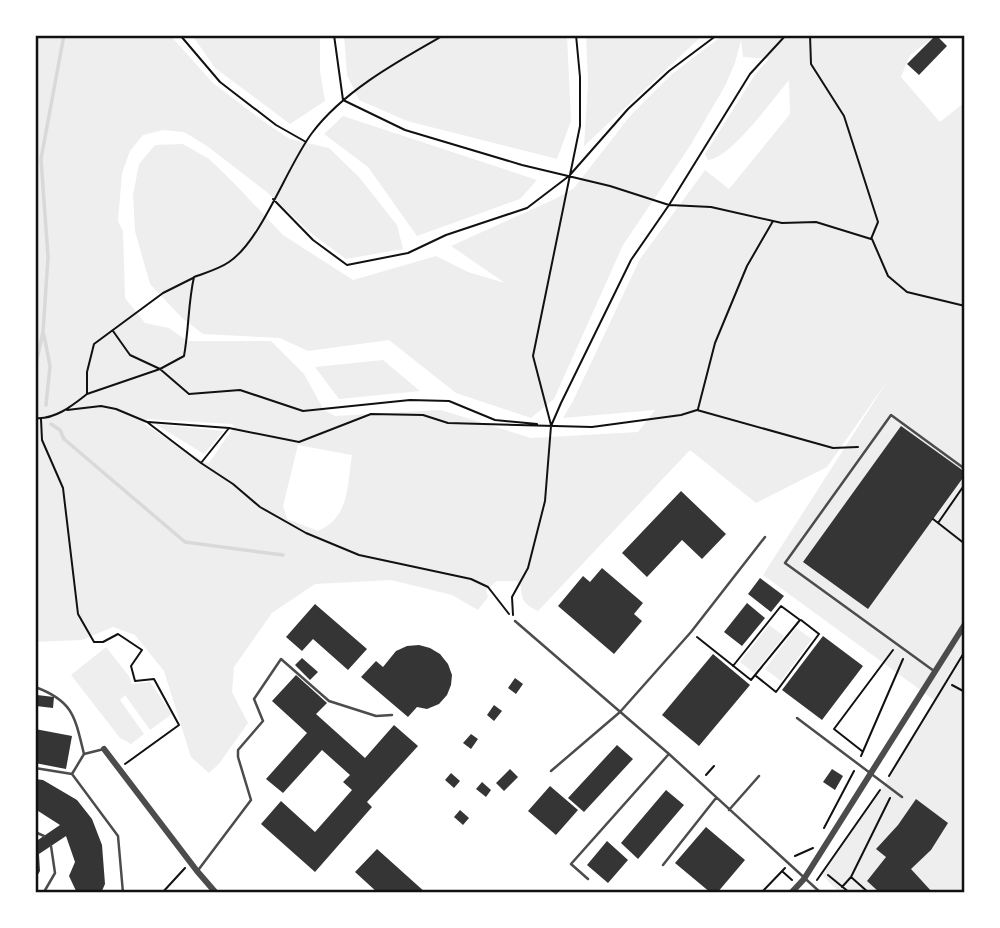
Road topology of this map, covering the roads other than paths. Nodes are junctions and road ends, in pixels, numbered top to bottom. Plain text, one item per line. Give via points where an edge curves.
1 (965, 469) edge
2 (765, 537) dead end
3 (514, 621) road end
4 (965, 624) edge
5 (935, 672) junction
6 (35, 687) edge
7 (620, 712) junction
8 (393, 715) dead end
9 (797, 718) dead end
10 (104, 749) joint
11 (84, 754) junction
12 (669, 754) junction
13 (35, 768) edge
14 (551, 771) dead end
15 (871, 773) junction
16 (72, 774) junction
17 (759, 776) dead end
18 (902, 797) dead end
19 (716, 798) junction
20 (729, 810) junction
21 (35, 832) edge
22 (44, 836) dead end
23 (51, 846) dead end
24 (663, 865) dead end
25 (197, 871) junction
26 (588, 879) dead end
27 (804, 879) junction
28 (40, 893) edge
29 (123, 893) edge
30 (216, 893) edge
31 (791, 893) edge
32 (821, 893) edge

1 - 5 lane via 891,415 785,563
2 - 7 lane via 691,632
3 - 7 lane
4 - 5 street
5 - 15 street
6 - 11 lane via 54,694 75,716
7 - 12 lane
7 - 14 lane
8 - 25 lane via 376,716 329,701 281,659 254,699 263,721 238,750 251,800
9 - 15 lane
10 - 11 lane
10 - 25 street
11 - 16 lane
12 - 19 lane
12 - 26 lane via 571,864
13 - 16 lane
15 - 18 lane
15 - 27 street
16 - 29 lane via 118,836
17 - 20 lane
19 - 20 lane
19 - 24 lane
20 - 27 lane
21 - 22 lane
23 - 28 lane via 55,873
25 - 30 street
27 - 31 street
27 - 32 lane

